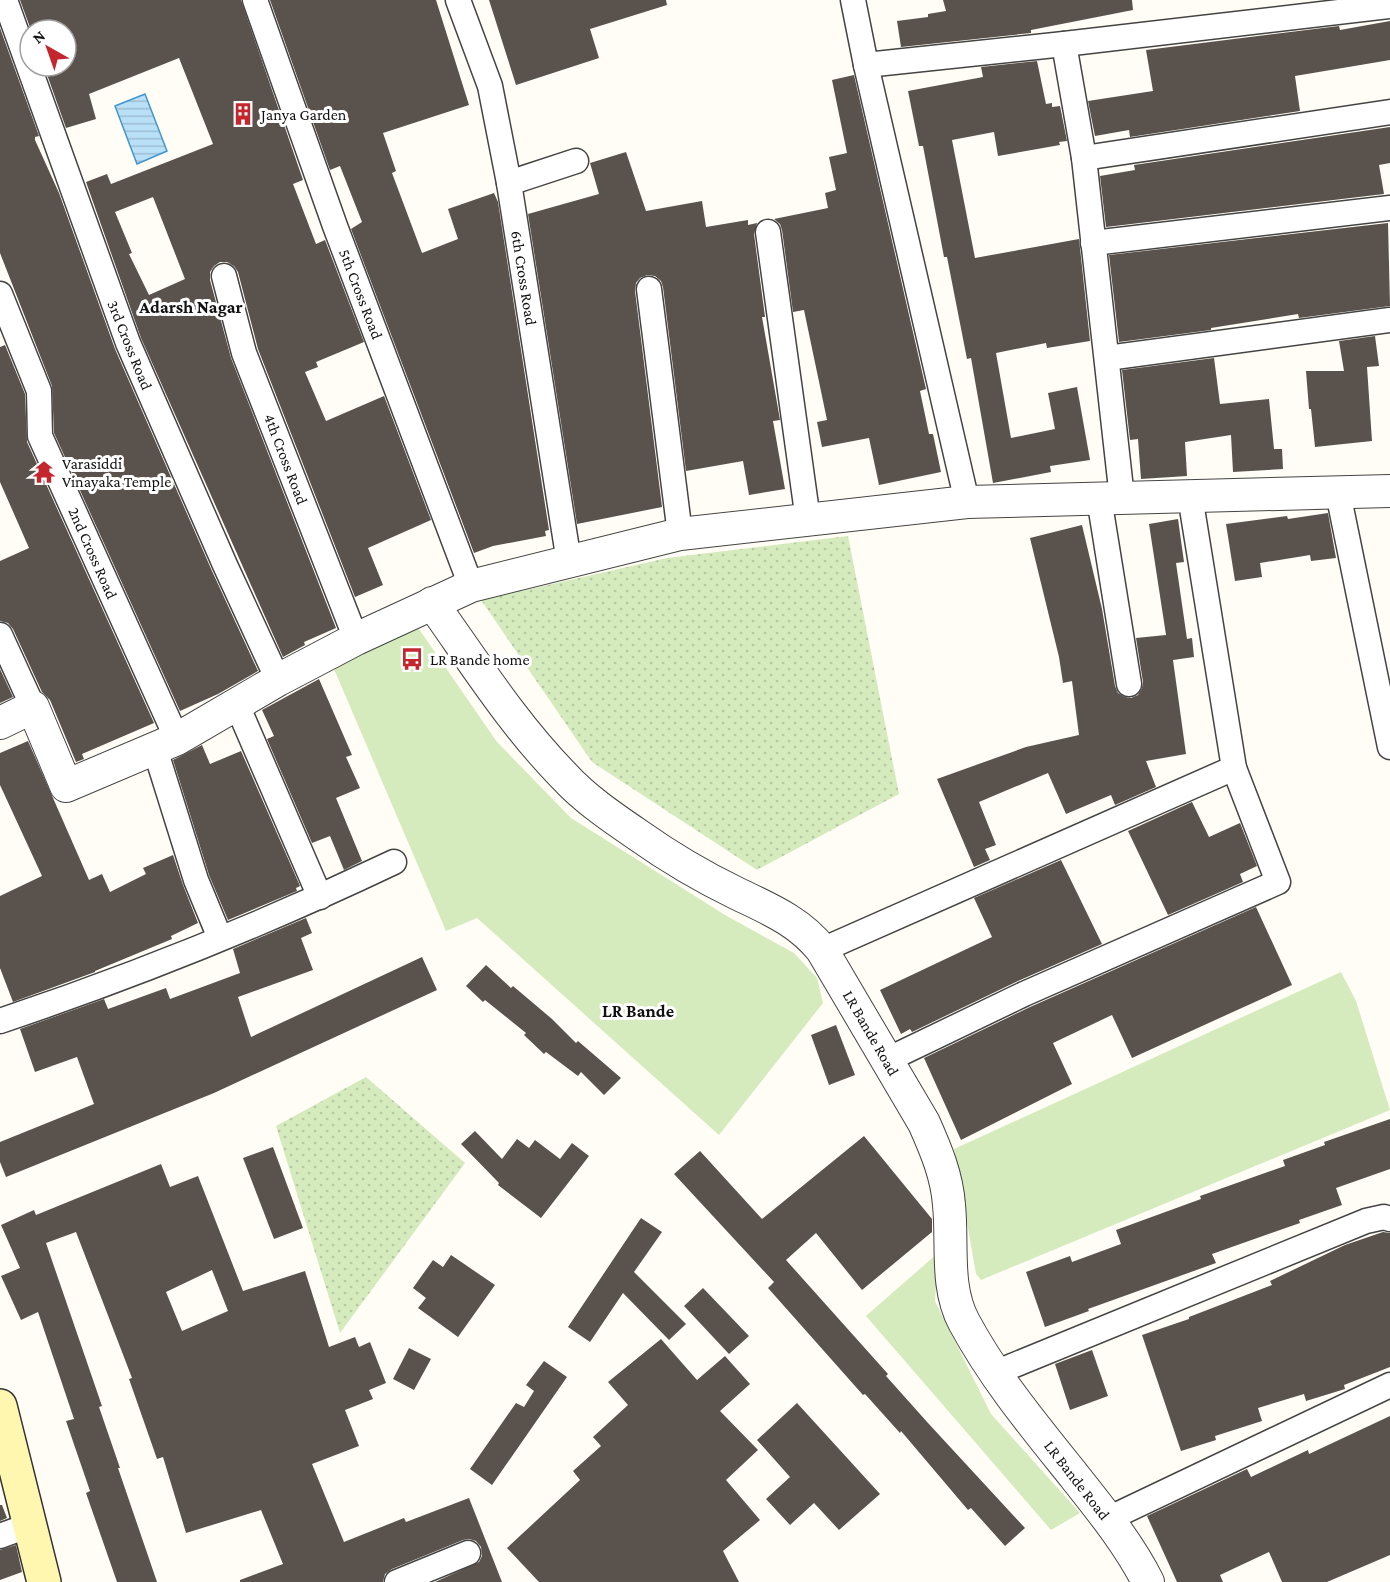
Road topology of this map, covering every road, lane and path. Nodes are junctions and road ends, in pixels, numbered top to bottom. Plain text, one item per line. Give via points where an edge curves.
1 (5, 0) edge
2 (255, 0) edge
3 (458, 0) edge
4 (853, 0) edge
5 (1390, 6) edge
6 (1064, 44) junction
7 (866, 65) junction
8 (1390, 112) edge
9 (1084, 158) junction
10 (576, 161) dead end
11 (509, 183) junction
12 (1390, 208) edge
13 (768, 232) dead end
14 (1093, 243) junction
15 (225, 276) dead end
16 (649, 290) dead end
17 (0, 294) edge
18 (1390, 320) edge
19 (1107, 358) junction
20 (1390, 492) edge
21 (1338, 494) junction
22 (1190, 496) junction
23 (1111, 498) junction
24 (967, 502) junction
25 (808, 520) junction
26 (680, 534) junction
27 (569, 562) junction
28 (471, 586) junction
29 (432, 603) junction
30 (0, 635) edge
31 (356, 639) junction
32 (278, 680) junction
33 (1129, 684) dead end
34 (237, 705) junction
35 (33, 707) junction
36 (0, 723) edge
37 (166, 744) junction
38 (1390, 747) edge
39 (1234, 768) junction
40 (394, 862) dead end
41 (320, 897) junction
42 (220, 938) junction
43 (822, 950) junction
44 (0, 1021) edge
45 (887, 1060) junction
46 (1390, 1219) edge
47 (995, 1373) junction
48 (1390, 1385) edge
49 (0, 1406) edge
50 (1108, 1519) junction
51 (30, 1525) junction
52 (0, 1536) edge
53 (468, 1552) dead end
54 (1142, 1580) edge
55 (44, 1582) edge
56 (397, 1582) edge

1 - 32 street, 3rd Cross Road via 128,343
2 - 28 street, 5th Cross Road via 335,226
3 - 11 street, 6th Cross Road via 490,86
4 - 7 street
5 - 6 street
6 - 7 street
6 - 9 street
7 - 24 street
8 - 9 street
9 - 14 street
10 - 11 street
11 - 27 street, 6th Cross Road
12 - 14 street
13 - 25 street
14 - 19 street
15 - 31 street, 4th Cross Road via 244,353
16 - 26 street
17 - 37 street, 2nd Cross Road via 39,391 40,436
18 - 19 street
19 - 23 street
20 - 21 street
21 - 22 street
21 - 38 street
22 - 23 street
22 - 39 street
23 - 24 street
23 - 33 street
24 - 25 street
25 - 26 street
26 - 27 street
27 - 28 street
28 - 29 street
29 - 31 street
29 - 43 street, LR Bande Road via 519,726 566,778 640,836 710,879 774,910 804,930
30 - 35 street
31 - 32 street
32 - 34 street
34 - 37 street
34 - 41 street
35 - 36 street
35 - 37 street via 66,786
37 - 42 street, 2nd Cross Road via 196,880
39 - 43 street
39 - 45 street via 1278,882 1024,994
40 - 41 street
41 - 42 street
42 - 44 street
43 - 45 street, LR Bande Road
45 - 47 street, LR Bande Road via 924,1123 944,1175 954,1295 963,1320
46 - 47 street via 1366,1221
47 - 50 street, LR Bande Road
48 - 50 street
49 - 51 main road
50 - 54 street, LR Bande Road
51 - 52 street
51 - 55 main road
53 - 56 street

